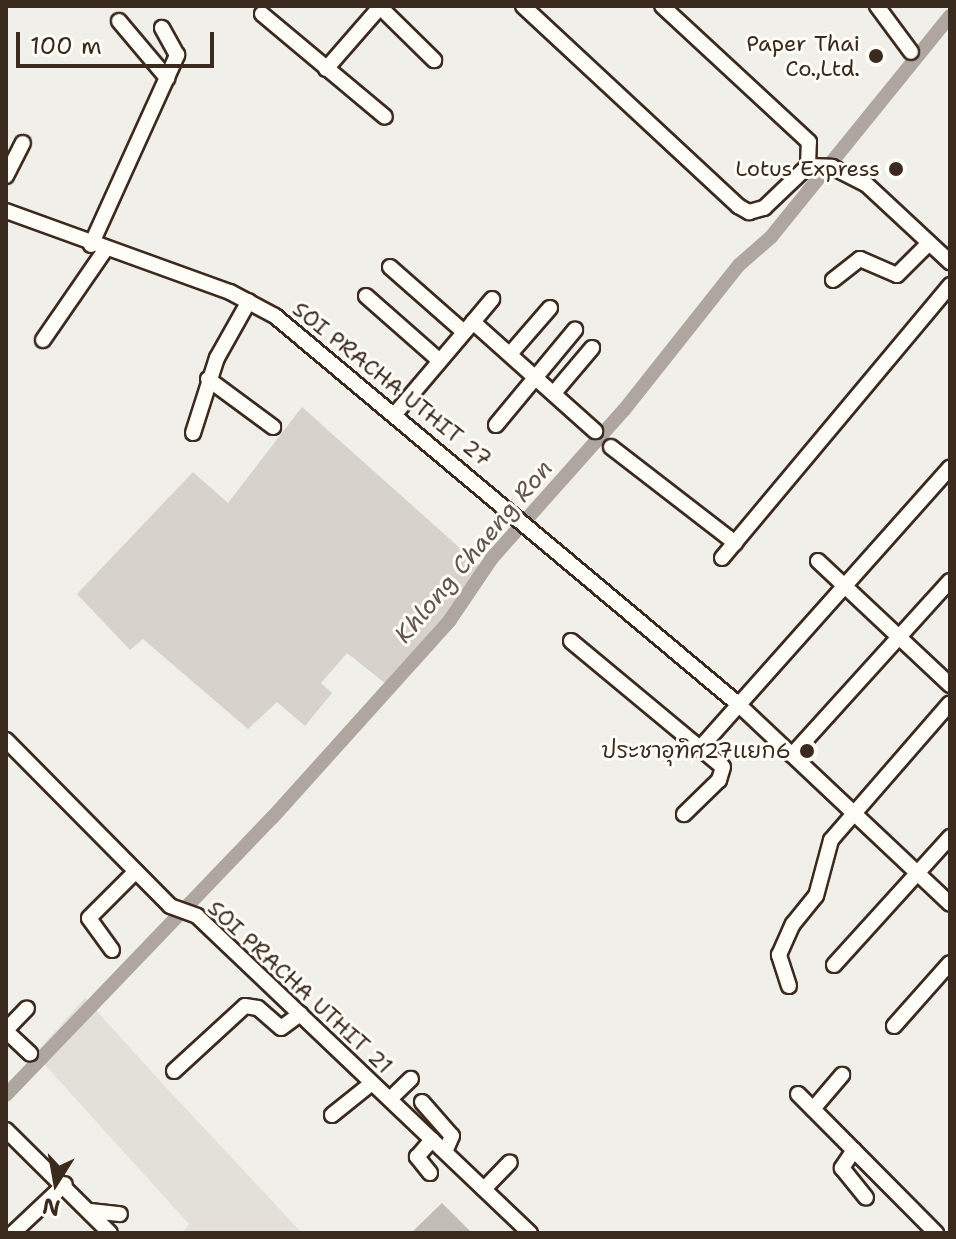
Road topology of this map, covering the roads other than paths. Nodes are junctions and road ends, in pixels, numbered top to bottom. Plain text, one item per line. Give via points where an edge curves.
1 (523, 6) edge
2 (662, 6) edge
3 (877, 6) edge
4 (376, 8) edge
5 (262, 14) dead end
6 (119, 21) dead end
7 (162, 28) dead end
8 (911, 52) dead end
9 (434, 60) dead end
10 (326, 69) junction
11 (167, 78) junction
12 (385, 117) dead end
13 (23, 143) dead end
14 (812, 166) junction
15 (6, 176) edge
16 (6, 211) edge
17 (929, 243) junction
18 (98, 247) junction
19 (950, 262) edge
20 (390, 267) dead end
21 (833, 280) dead end
22 (950, 285) edge
23 (366, 296) dead end
24 (492, 299) dead end
25 (249, 301) junction
26 (550, 308) dead end
27 (468, 327) junction
28 (575, 330) dead end
29 (43, 340) dead end
30 (592, 348) dead end
31 (510, 354) junction
32 (440, 361) junction
33 (536, 378) junction
34 (208, 379) junction
35 (554, 393) junction
36 (395, 414) junction
37 (496, 425) dead end
38 (273, 427) dead end
39 (595, 431) dead end
40 (193, 433) dead end
41 (611, 447) dead end
42 (950, 468) edge
43 (735, 543) junction
44 (722, 558) dead end
45 (818, 561) dead end
46 (950, 581) edge
47 (844, 585) junction
48 (899, 637) junction
49 (571, 641) dead end
50 (950, 685) edge
51 (950, 703) edge
52 (738, 704) junction
53 (6, 740) edge
54 (702, 746) junction
55 (792, 755) junction
56 (852, 811) junction
57 (684, 814) dead end
58 (950, 837) edge
59 (136, 871) junction
60 (918, 874) junction
61 (950, 904) edge
62 (112, 950) dead end
63 (950, 963) edge
64 (834, 965) dead end
65 (789, 986) dead end
66 (27, 1008) dead end
67 (300, 1014) junction
68 (894, 1026) dead end
69 (6, 1030) edge
70 (30, 1053) dead end
71 (174, 1071) dead end
72 (842, 1075) dead end
73 (411, 1079) dead end
74 (372, 1083) junction
75 (798, 1094) dead end
76 (390, 1099) junction
77 (422, 1102) dead end
78 (813, 1109) junction
79 (332, 1115) dead end
80 (6, 1130) edge
81 (432, 1140) junction
82 (854, 1150) junction
83 (445, 1152) junction
84 (510, 1162) dead end
85 (430, 1173) dead end
86 (65, 1184) junction
87 (484, 1189) junction
88 (866, 1198) dead end
89 (90, 1211) junction
90 (120, 1214) dead end
91 (523, 1231) edge
92 (13, 1233) edge
93 (110, 1233) edge
94 (936, 1233) edge

1 - 14 street via 749,212 764,208
2 - 14 street via 804,133
3 - 8 street
4 - 9 street
4 - 10 street
5 - 10 street
6 - 11 street
7 - 11 street via 176,44
10 - 12 street
11 - 18 street
13 - 15 street
14 - 17 street via 843,171
16 - 18 street, SOI PRACHA UTHIT 27
17 - 19 street
17 - 21 street via 897,275 860,259
18 - 25 street, SOI PRACHA UTHIT 27
18 - 29 street
20 - 27 street
22 - 43 street
23 - 32 street
24 - 27 street
25 - 34 street
25 - 36 street, SOI PRACHA UTHIT 27
26 - 31 street
27 - 31 street
27 - 32 street
28 - 33 street
30 - 35 street
31 - 33 street
32 - 36 street
33 - 35 street
33 - 37 street
34 - 38 street
34 - 40 street
35 - 39 street
36 - 52 street, SOI PRACHA UTHIT 27
41 - 43 street
42 - 47 street
43 - 44 street
45 - 47 street
46 - 48 street
47 - 48 street
47 - 52 street
48 - 50 street
48 - 55 street
49 - 54 street
51 - 56 street
52 - 54 street
52 - 55 street, SOI PRACHA UTHIT 27
53 - 59 street, SOI PRACHA UTHIT 21
54 - 57 street via 723,773
55 - 56 street, SOI PRACHA UTHIT 27
56 - 60 street, SOI PRACHA UTHIT 27
56 - 65 street via 831,840 816,896 784,941 779,965
58 - 60 street
59 - 62 street via 89,918
59 - 67 street, SOI PRACHA UTHIT 21 via 170,906 197,916
60 - 61 street, SOI PRACHA UTHIT 27
60 - 64 street
63 - 68 street
66 - 69 street
67 - 71 street via 281,1028 252,1004 245,1006
67 - 74 street, SOI PRACHA UTHIT 21
69 - 70 street
72 - 78 street
73 - 76 street
74 - 76 street, SOI PRACHA UTHIT 21
74 - 79 street
75 - 78 street
76 - 81 street, SOI PRACHA UTHIT 21
77 - 83 street via 452,1136
78 - 82 street
80 - 86 street
81 - 83 street, SOI PRACHA UTHIT 21
81 - 85 street via 417,1157
82 - 88 street via 842,1168
82 - 94 street
83 - 87 street, SOI PRACHA UTHIT 21
84 - 87 street
86 - 89 street
86 - 92 street
87 - 91 street, SOI PRACHA UTHIT 21
89 - 90 street
89 - 93 street

